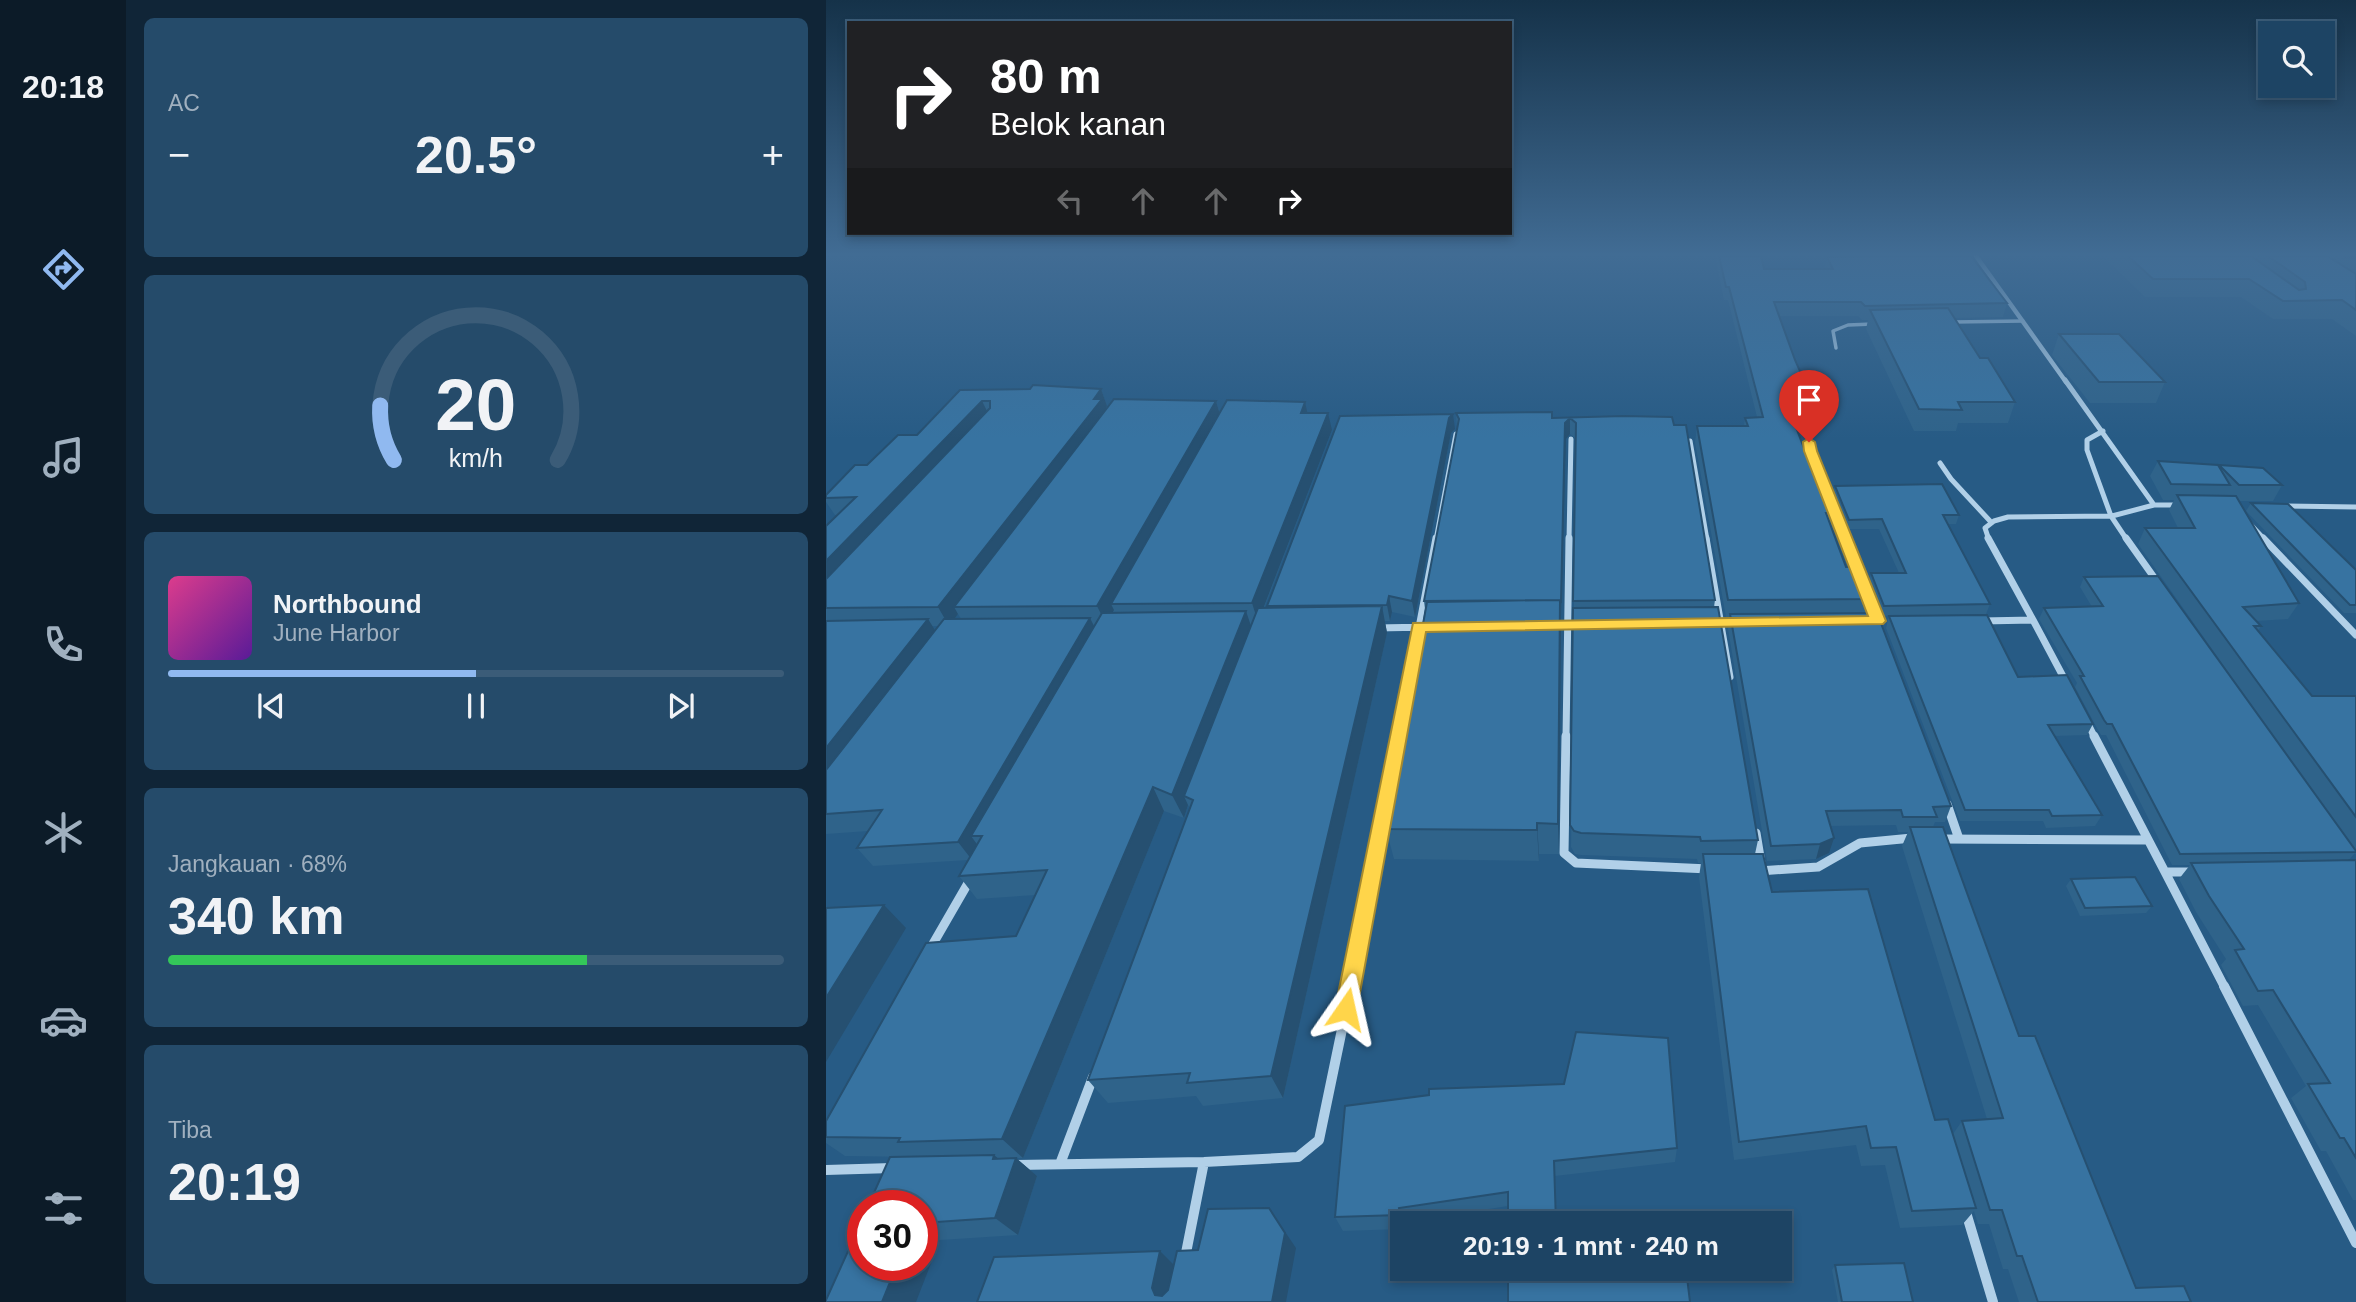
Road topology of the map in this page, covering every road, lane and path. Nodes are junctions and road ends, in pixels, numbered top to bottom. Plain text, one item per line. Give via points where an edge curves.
1 (2020, 317) edge
2 (2023, 321) junction
3 (1874, 323) edge
4 (1942, 323) edge
5 (1836, 348) dead end
6 (2103, 431) junction
7 (1456, 434) edge
8 (1571, 439) edge
9 (1690, 441) edge
10 (1809, 442) dead end
11 (1940, 463) dead end
12 (2154, 505) junction
13 (2193, 505) edge
14 (2274, 506) edge
15 (2356, 507) edge
16 (2111, 516) junction
17 (2243, 516) edge
18 (1990, 521) junction
19 (1863, 585) edge
20 (2166, 594) edge
21 (2033, 620) junction
22 (1968, 621) edge
23 (1707, 624) edge
24 (1721, 624) junction
25 (1734, 624) edge
26 (1541, 626) edge
27 (1569, 626) junction
28 (1596, 626) edge
29 (1419, 627) junction
30 (1446, 627) edge
31 (1367, 628) edge
32 (2356, 635) edge
33 (2070, 689) edge
34 (1733, 693) edge
35 (2082, 712) edge
36 (1942, 789) edge
37 (1755, 830) edge
38 (1923, 838) edge
39 (1935, 839) edge
40 (1959, 839) junction
41 (2147, 840) junction
42 (975, 870) edge
43 (1721, 870) edge
44 (1747, 871) edge
45 (1762, 871) junction
46 (2165, 872) junction
47 (2197, 872) edge
48 (928, 953) edge
49 (1094, 1073) edge
50 (1204, 1162) junction
51 (1060, 1164) junction
52 (1005, 1166) edge
53 (909, 1168) edge
54 (826, 1170) edge
55 (1961, 1198) edge
56 (2356, 1243) edge
57 (1181, 1277) edge
58 (1993, 1302) edge

1 - 2 street
2 - 4 lane
2 - 6 street
3 - 5 lane via 1833,331
6 - 12 street
6 - 16 street via 2087,440 2087,450
7 - 29 street
8 - 27 street
9 - 24 street
10 - 19 street
11 - 18 street
12 - 13 street
12 - 16 street
14 - 15 street
16 - 18 street via 2009,516
16 - 20 street
17 - 32 street
18 - 21 street via 1985,528 1988,537
21 - 22 street
21 - 33 street
23 - 24 street
24 - 25 street
24 - 34 street
26 - 27 street
27 - 28 street
27 - 43 street via 1564,853 1576,863
29 - 30 street
29 - 31 street
29 - 50 street via 1319,1140 1298,1157
35 - 41 street
36 - 40 street
37 - 45 street
38 - 45 street via 1860,843 1818,867
39 - 40 street
40 - 41 street
41 - 46 street
42 - 48 street
44 - 45 street
46 - 47 street
46 - 56 street
49 - 51 street
50 - 51 street
50 - 57 street
51 - 52 street
53 - 54 street
55 - 58 street

